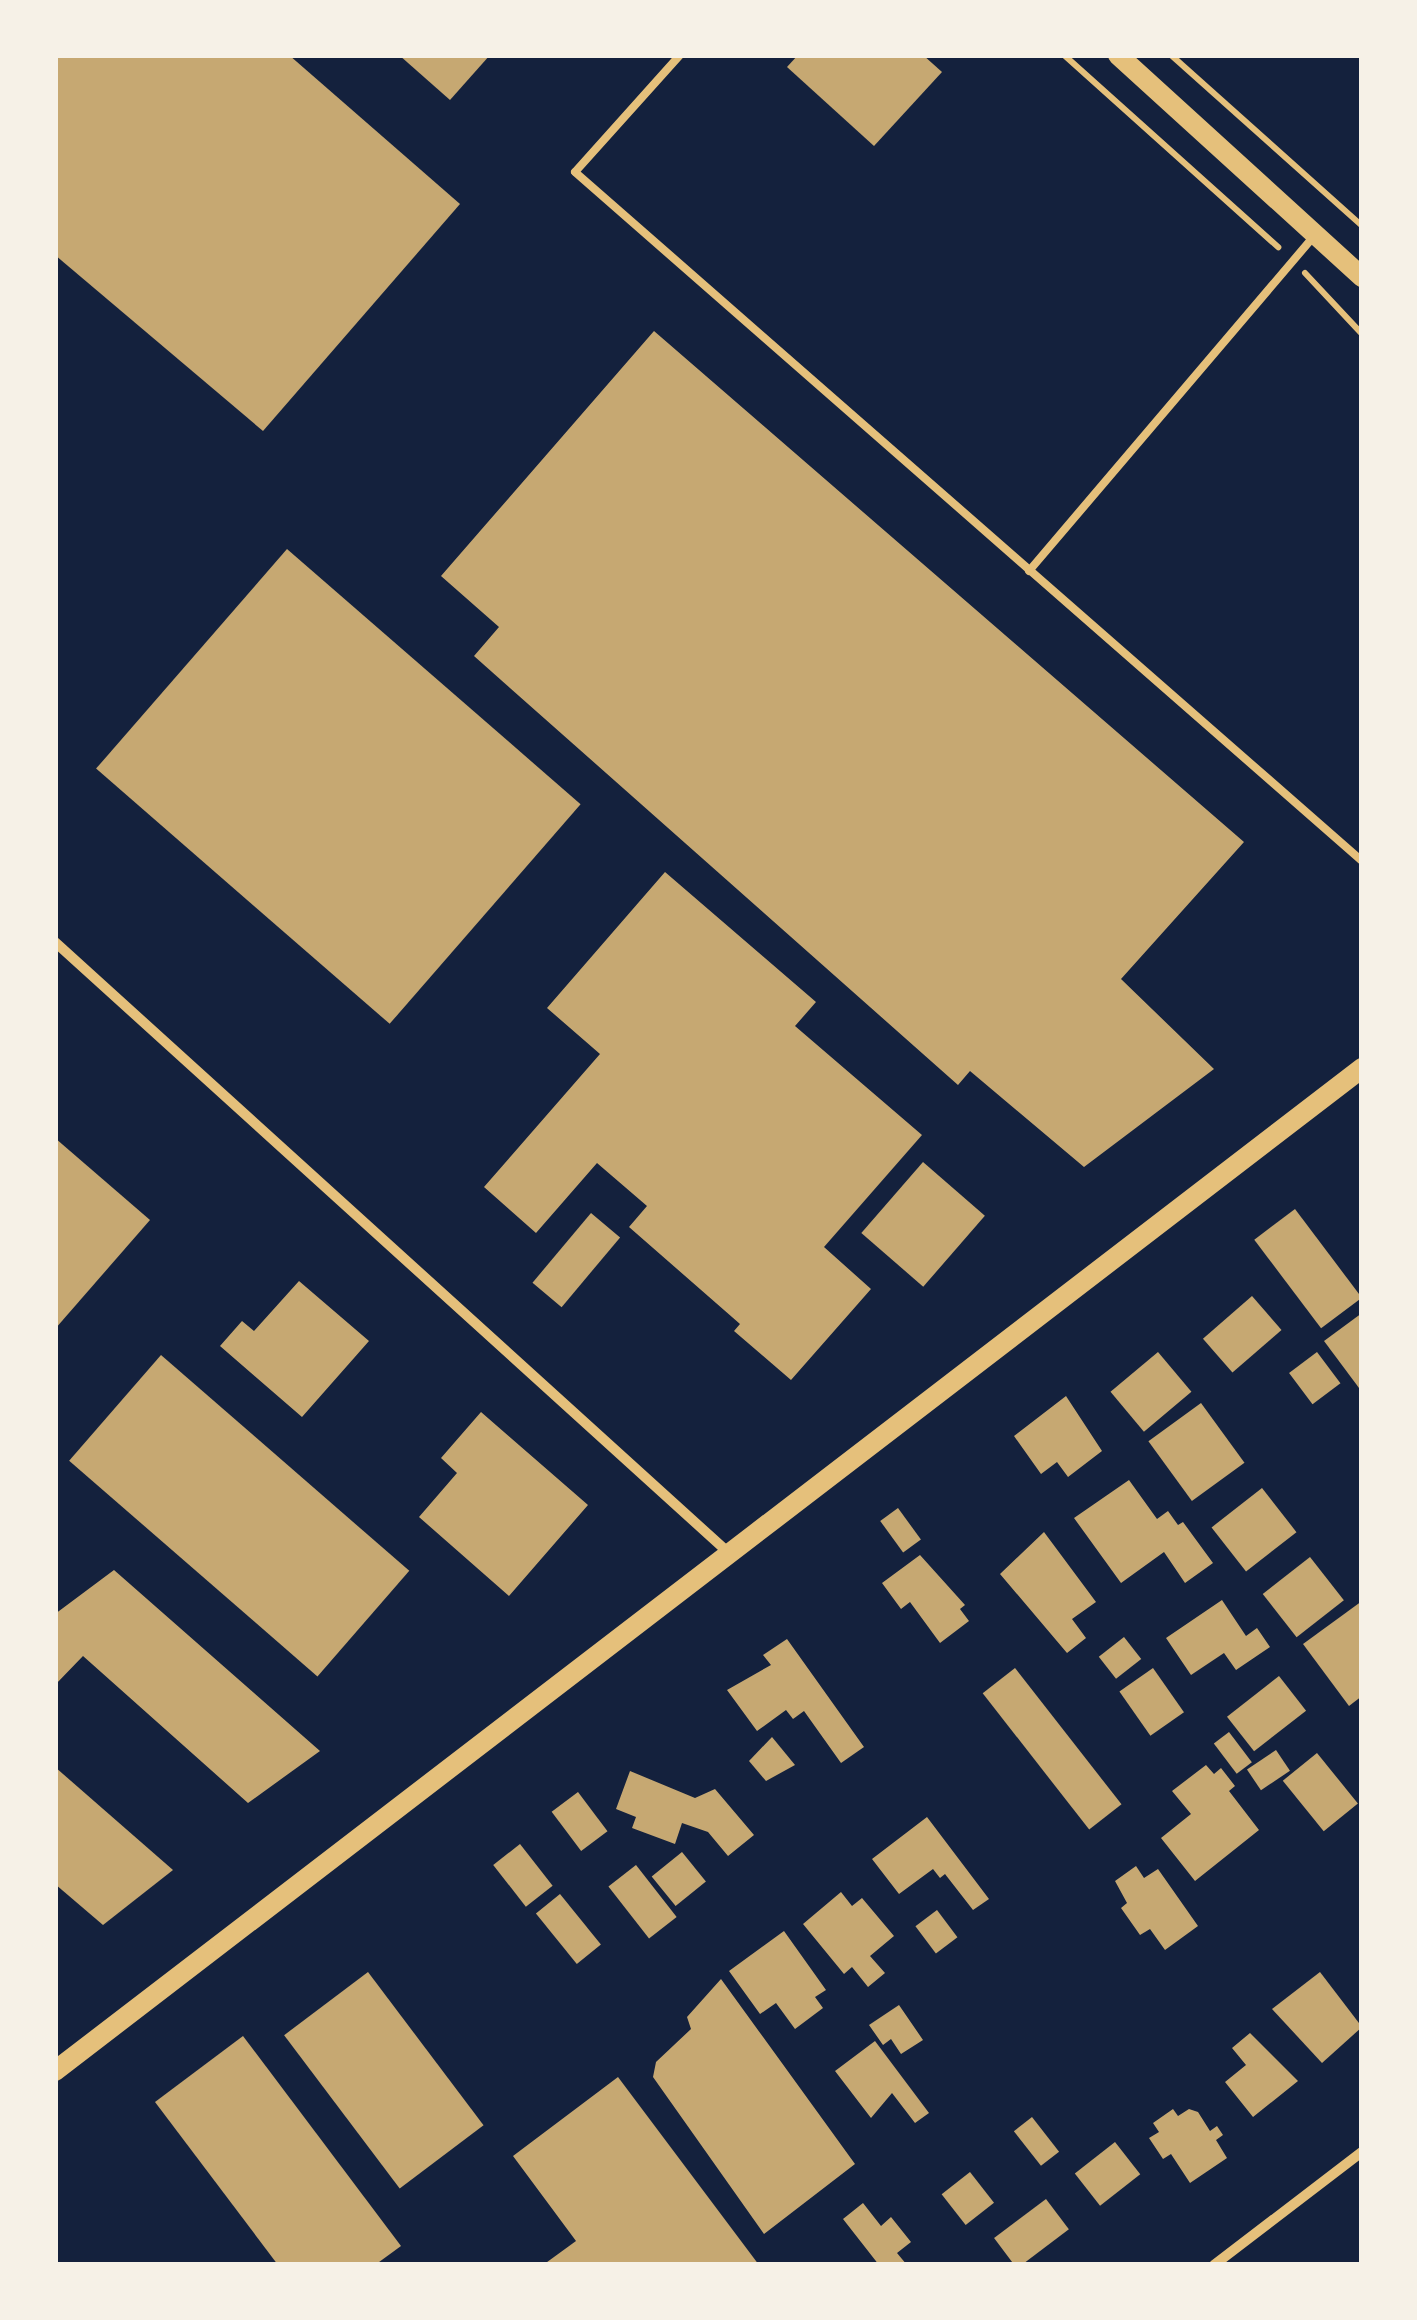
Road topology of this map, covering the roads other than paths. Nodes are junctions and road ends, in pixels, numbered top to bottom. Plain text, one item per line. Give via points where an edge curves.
1 (680, 55) edge
2 (1118, 55) edge
3 (1318, 232) junction
4 (1362, 277) edge
5 (1028, 570) junction
6 (1362, 861) edge
7 (55, 942) edge
8 (1362, 1068) edge
9 (731, 1555) junction
10 (55, 2071) edge
11 (1362, 2152) edge
12 (1214, 2265) edge

1 - 5 lane via 575,172
2 - 3 main road
3 - 4 main road
3 - 5 lane
5 - 6 lane
7 - 9 street
8 - 9 main road
9 - 10 main road
11 - 12 street

